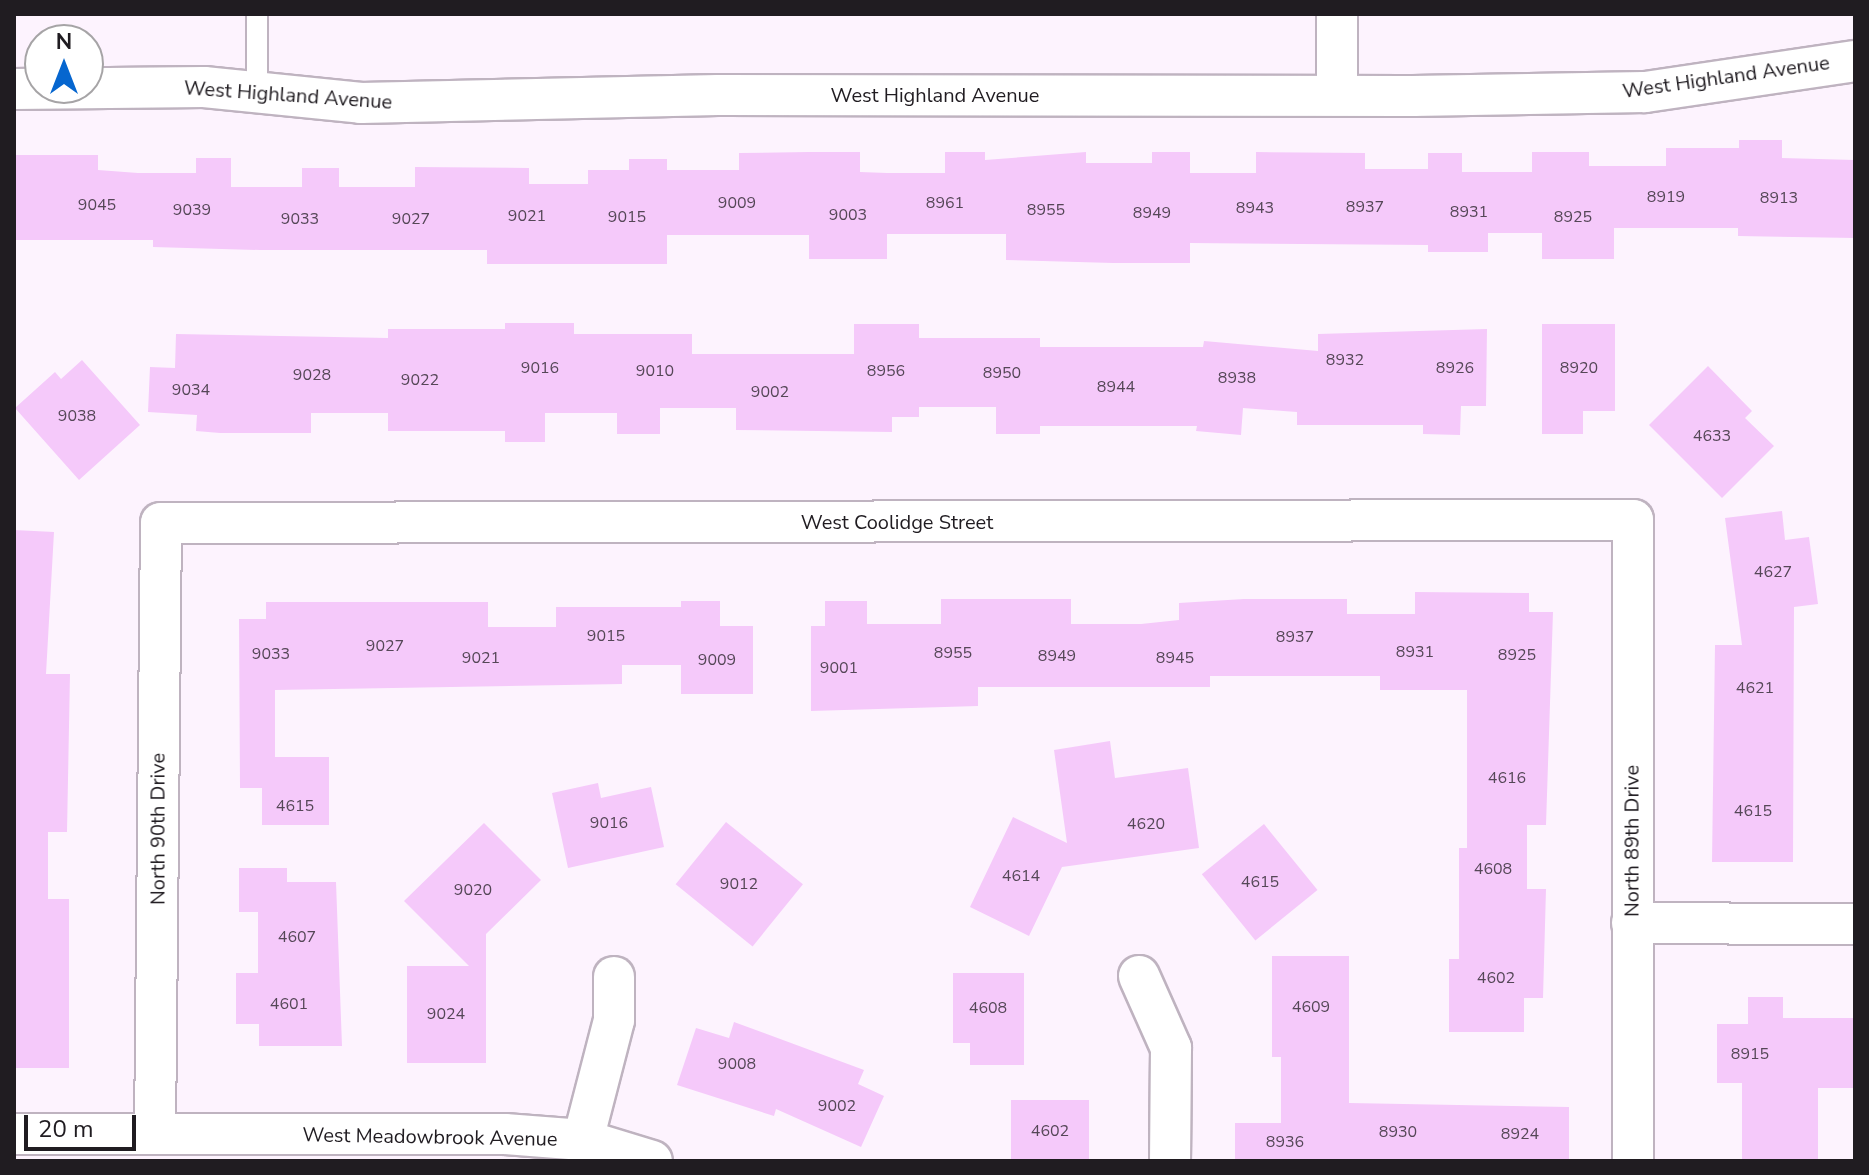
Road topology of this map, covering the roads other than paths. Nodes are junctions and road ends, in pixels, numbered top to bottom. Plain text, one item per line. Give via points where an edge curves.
1 (257, 14) edge
2 (1337, 14) edge
3 (1855, 61) edge
4 (14, 89) edge
5 (1337, 94) junction
6 (257, 95) junction
7 (1633, 520) joint
8 (161, 523) joint
9 (1632, 923) junction
10 (1855, 924) edge
11 (1139, 976) dead end
12 (614, 977) dead end
13 (14, 1134) edge
14 (155, 1134) junction
15 (583, 1140) junction
16 (652, 1161) edge
17 (1170, 1161) edge
18 (1633, 1161) edge

1 - 6 lane
2 - 5 street
3 - 5 street, West Highland Avenue via 1645,92
4 - 6 street, West Highland Avenue via 204,87
5 - 6 street, West Highland Avenue via 376,103
7 - 8 street, West Coolidge Street
7 - 9 street, North 89th Drive
8 - 14 street, North 90th Drive
9 - 10 street
9 - 18 street, North 89th Drive
11 - 17 street via 1171,1048
12 - 15 street via 614,1020
13 - 14 street, West Meadowbrook Avenue
14 - 15 street, West Meadowbrook Avenue via 505,1134
15 - 16 street, West Meadowbrook Avenue

